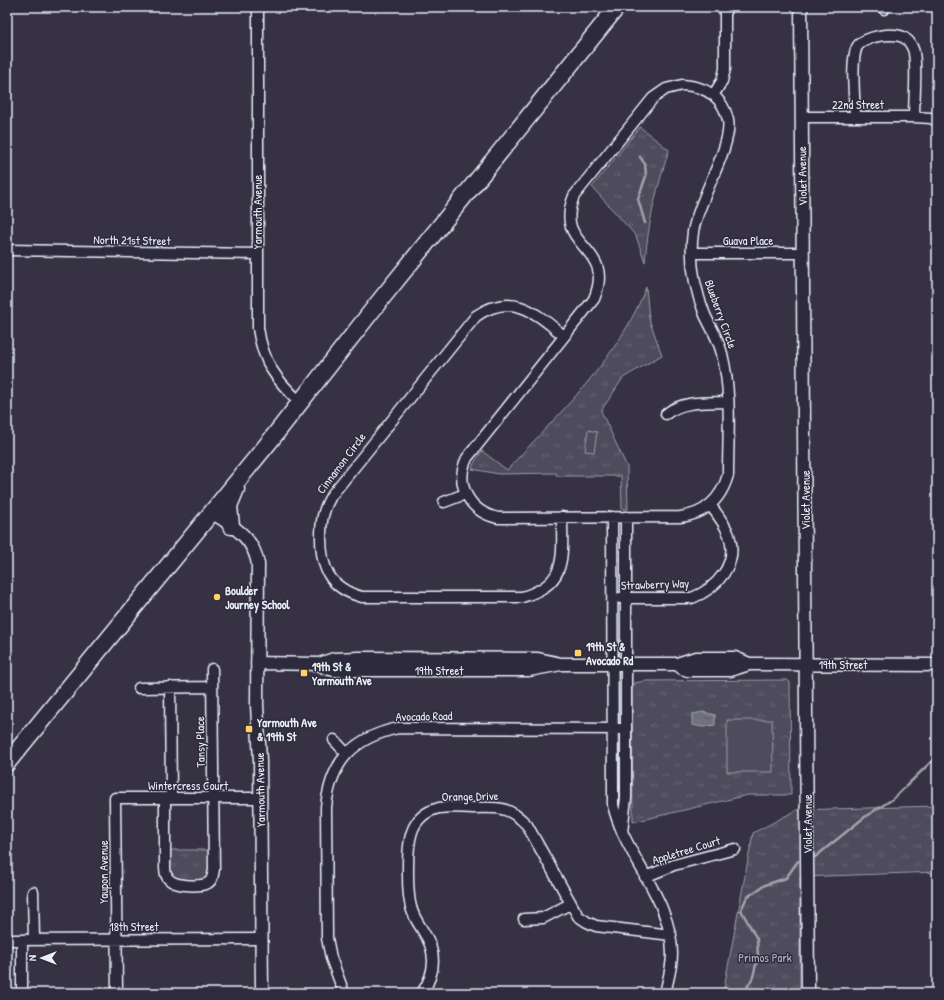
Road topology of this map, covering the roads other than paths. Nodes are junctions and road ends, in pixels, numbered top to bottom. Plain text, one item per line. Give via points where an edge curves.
1 (258, 7) edge
2 (617, 7) edge
3 (726, 7) edge
4 (801, 7) edge
5 (714, 94) junction
6 (802, 117) junction
7 (855, 117) junction
8 (914, 117) junction
9 (937, 121) edge
10 (7, 250) edge
11 (692, 253) junction
12 (803, 253) junction
13 (257, 254) junction
14 (564, 336) junction
15 (728, 402) junction
16 (301, 403) junction
17 (666, 414) dead end
18 (244, 473) junction
19 (465, 494) junction
20 (444, 502) dead end
21 (711, 506) junction
22 (212, 512) junction
23 (562, 517) junction
24 (612, 517) junction
25 (626, 517) junction
26 (231, 526) junction
27 (612, 598) junction
28 (626, 598) junction
29 (257, 663) junction
30 (612, 664) junction
31 (626, 664) junction
32 (806, 664) junction
33 (937, 665) edge
34 (212, 669) dead end
35 (212, 687) junction
36 (139, 688) dead end
37 (170, 688) junction
38 (612, 729) junction
39 (626, 729) junction
40 (334, 740) dead end
41 (347, 754) junction
42 (7, 763) edge
43 (115, 798) joint
44 (168, 798) junction
45 (213, 798) junction
46 (261, 798) junction
47 (622, 832) junction
48 (735, 849) dead end
49 (645, 877) junction
50 (34, 892) dead end
51 (570, 904) junction
52 (524, 919) dead end
53 (671, 936) junction
54 (116, 939) junction
55 (262, 939) junction
56 (7, 940) edge
57 (22, 940) junction
58 (34, 940) junction
59 (22, 993) edge
60 (117, 993) edge
61 (262, 993) edge
62 (344, 993) edge
63 (422, 993) edge
64 (665, 993) edge
65 (808, 993) edge

1 - 13 street, Yarmouth Avenue
2 - 16 highway via 378,303
3 - 5 street via 725,69 722,81
4 - 6 street, Violet Avenue
5 - 11 street, Blueberry Circle via 728,121 728,136 697,214
5 - 14 street via 699,87 682,85 666,89 653,98 574,196 564,220 596,261 600,275 594,298
6 - 7 street, 22nd Street
6 - 12 street, Violet Avenue
7 - 8 street, 22nd Street
7 - 8 street via 855,53 861,42 870,37 883,36 907,40 914,52
8 - 9 street, 22nd Street
10 - 13 street, North 21st Street
11 - 12 street, Guava Place
11 - 15 street, Blueberry Circle via 698,296 722,352
12 - 32 street, Violet Avenue
13 - 16 street, Yarmouth Avenue via 258,328 262,347 277,379
14 - 19 street via 471,451 464,464
14 - 23 street, Cinnamon Circle via 531,310 515,305 501,302 483,311 469,324 331,496 323,512 321,551 332,587 354,595 370,598 515,597 552,587 561,562
15 - 17 street via 681,405
15 - 21 street, Blueberry Circle via 728,475 725,487
16 - 18 highway
18 - 22 highway
18 - 26 highway via 229,506
19 - 20 street
19 - 23 street, Blueberry Circle via 476,509 498,518
21 - 25 street, Blueberry Circle via 691,516
21 - 28 street, Strawberry Way via 722,520 731,549 722,584 692,598
22 - 26 street, Yarmouth Avenue
22 - 42 highway
23 - 24 street, Blueberry Circle
24 - 25 street, Blueberry Circle
24 - 27 street
25 - 28 street
26 - 29 street, Yarmouth Avenue via 250,542 257,560
27 - 28 street, Strawberry Way
27 - 30 street
28 - 31 street
29 - 30 street, 19th Street via 319,664 334,670 522,670 561,664
29 - 46 street, Yarmouth Avenue
30 - 31 street, 19th Street
30 - 38 street
31 - 32 street, 19th Street via 677,664 688,670 734,669 749,664
31 - 39 street
32 - 33 street, 19th Street
32 - 65 street, Violet Avenue
34 - 35 street, Tansy Place
35 - 37 street
35 - 45 street, Tansy Place
36 - 37 street
37 - 44 street
38 - 39 street, Avocado Road
38 - 41 street, Avocado Road via 398,728 378,732 364,739
38 - 47 street via 613,805
39 - 47 street via 626,798
40 - 41 street
41 - 62 street, Avocado Road via 334,772 328,787 326,807 328,938 331,958
43 - 44 street, Wintercress Court
43 - 54 street, Yaupon Avenue
44 - 45 street, Wintercress Court
44 - 45 street, Tansy Place via 165,867 167,876 171,882 177,884 198,885 207,883 213,875
45 - 46 street, Wintercress Court
46 - 55 street, Yarmouth Avenue
47 - 49 street
48 - 49 street, Appletree Court via 674,865
49 - 53 street via 666,915
50 - 58 street
51 - 52 street via 543,918
51 - 53 street, Orange Drive via 578,916 596,926
51 - 63 street, Orange Drive via 527,825 517,815 493,807 439,808 425,815 417,822 408,842 408,894 416,920 432,946 434,958 434,970
53 - 64 street via 672,960
54 - 55 street, 18th Street
54 - 58 street, 18th Street
54 - 60 street, Yaupon Avenue
55 - 61 street, Yarmouth Avenue
56 - 57 street, 18th Street
57 - 58 street, 18th Street
57 - 59 street

